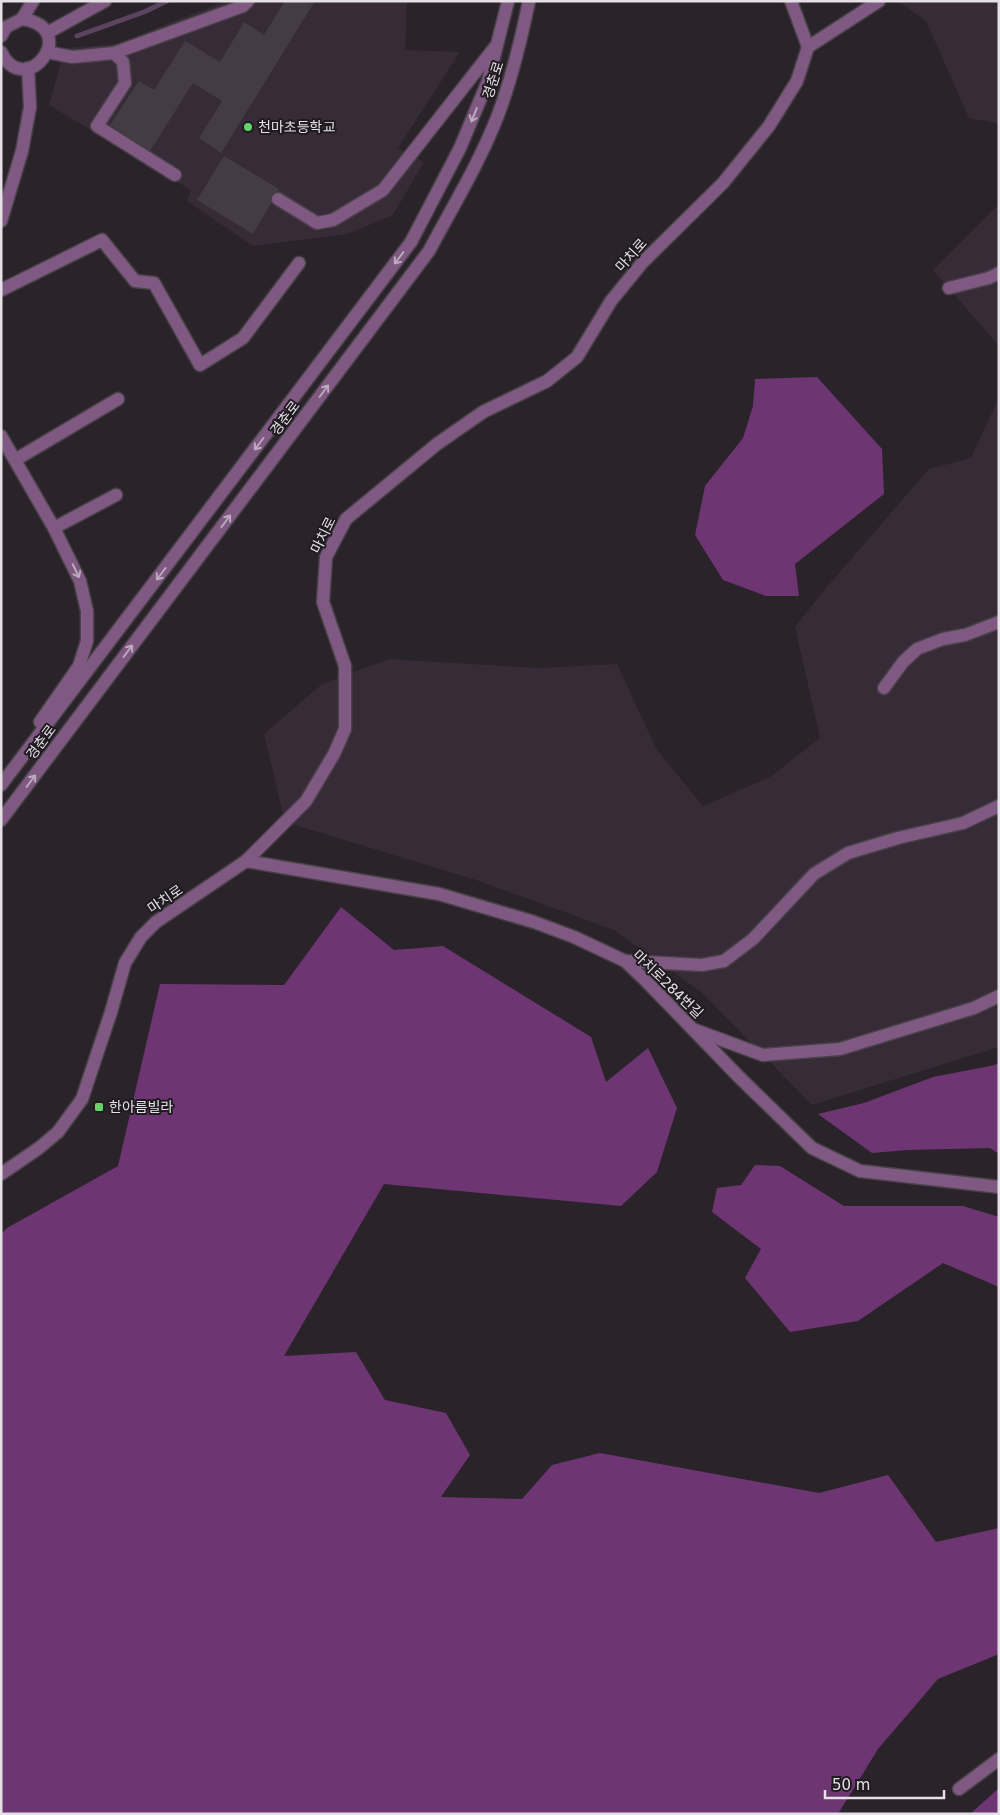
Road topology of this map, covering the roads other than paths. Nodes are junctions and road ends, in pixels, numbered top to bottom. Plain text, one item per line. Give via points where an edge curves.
1 (33, 1) edge
2 (248, 1) edge
3 (508, 1) edge
4 (529, 1) edge
5 (879, 1) edge
6 (98, 3) edge
7 (795, 3) edge
8 (22, 18) junction
9 (47, 33) junction
10 (1, 36) edge
11 (498, 43) junction
12 (808, 48) junction
13 (1, 52) edge
14 (48, 52) junction
15 (114, 53) junction
16 (28, 68) junction
17 (175, 175) dead end
18 (278, 199) dead end
19 (1, 221) edge
20 (298, 263) dead end
21 (999, 273) edge
22 (949, 288) dead end
23 (1, 290) edge
24 (118, 399) dead end
25 (1, 436) edge
26 (15, 460) junction
27 (116, 495) dead end
28 (54, 528) junction
29 (999, 622) edge
30 (884, 688) dead end
31 (1, 781) edge
32 (1, 785) edge
33 (999, 806) edge
34 (1, 820) edge
35 (246, 861) junction
36 (625, 961) junction
37 (999, 996) edge
38 (692, 1029) junction
39 (1, 1174) edge
40 (999, 1187) edge
41 (999, 1759) edge
42 (959, 1789) dead end

1 - 8 street
2 - 15 street via 243,6
3 - 11 street, 경춘로
34 -> 4 street, 경춘로 via 429,251 468,180 498,115 519,51
5 - 12 street
6 - 9 street
7 - 12 street
8 - 9 street via 36,22
8 - 10 street via 6,27
9 - 14 street
11 - 18 street via 383,190 333,220 317,223
11 -> 32 street, 경춘로 via 488,80 460,148 411,242
12 - 35 street, 마치로 via 797,81 769,126 723,182 642,262 611,301 577,357 547,381 483,412 437,444 346,519 326,557 323,602 345,666 345,729 306,801
13 - 16 street via 10,64
14 - 15 street via 72,57
14 - 16 street via 41,63
15 - 17 street via 123,62 125,83 97,126
16 - 19 street via 30,107 22,151
20 - 23 street via 243,338 200,365 154,283 135,281 102,240
21 - 22 street
24 - 26 street
25 - 26 street
26 - 28 street
27 - 28 street
28 -> 31 street via 80,581 87,611 87,641 79,666
29 - 30 street via 917,649
33 - 36 street via 963,823 848,853 814,874 753,940 724,961 702,966
35 - 36 street, 마치로284번길 via 439,894 534,922
35 - 39 street, 마치로 via 156,922 141,937 125,963 82,1099 58,1132
36 - 38 street, 마치로284번길
37 - 38 street via 974,1008 840,1049 763,1055
38 - 40 street, 마치로284번길 via 812,1148 860,1171
41 - 42 street

